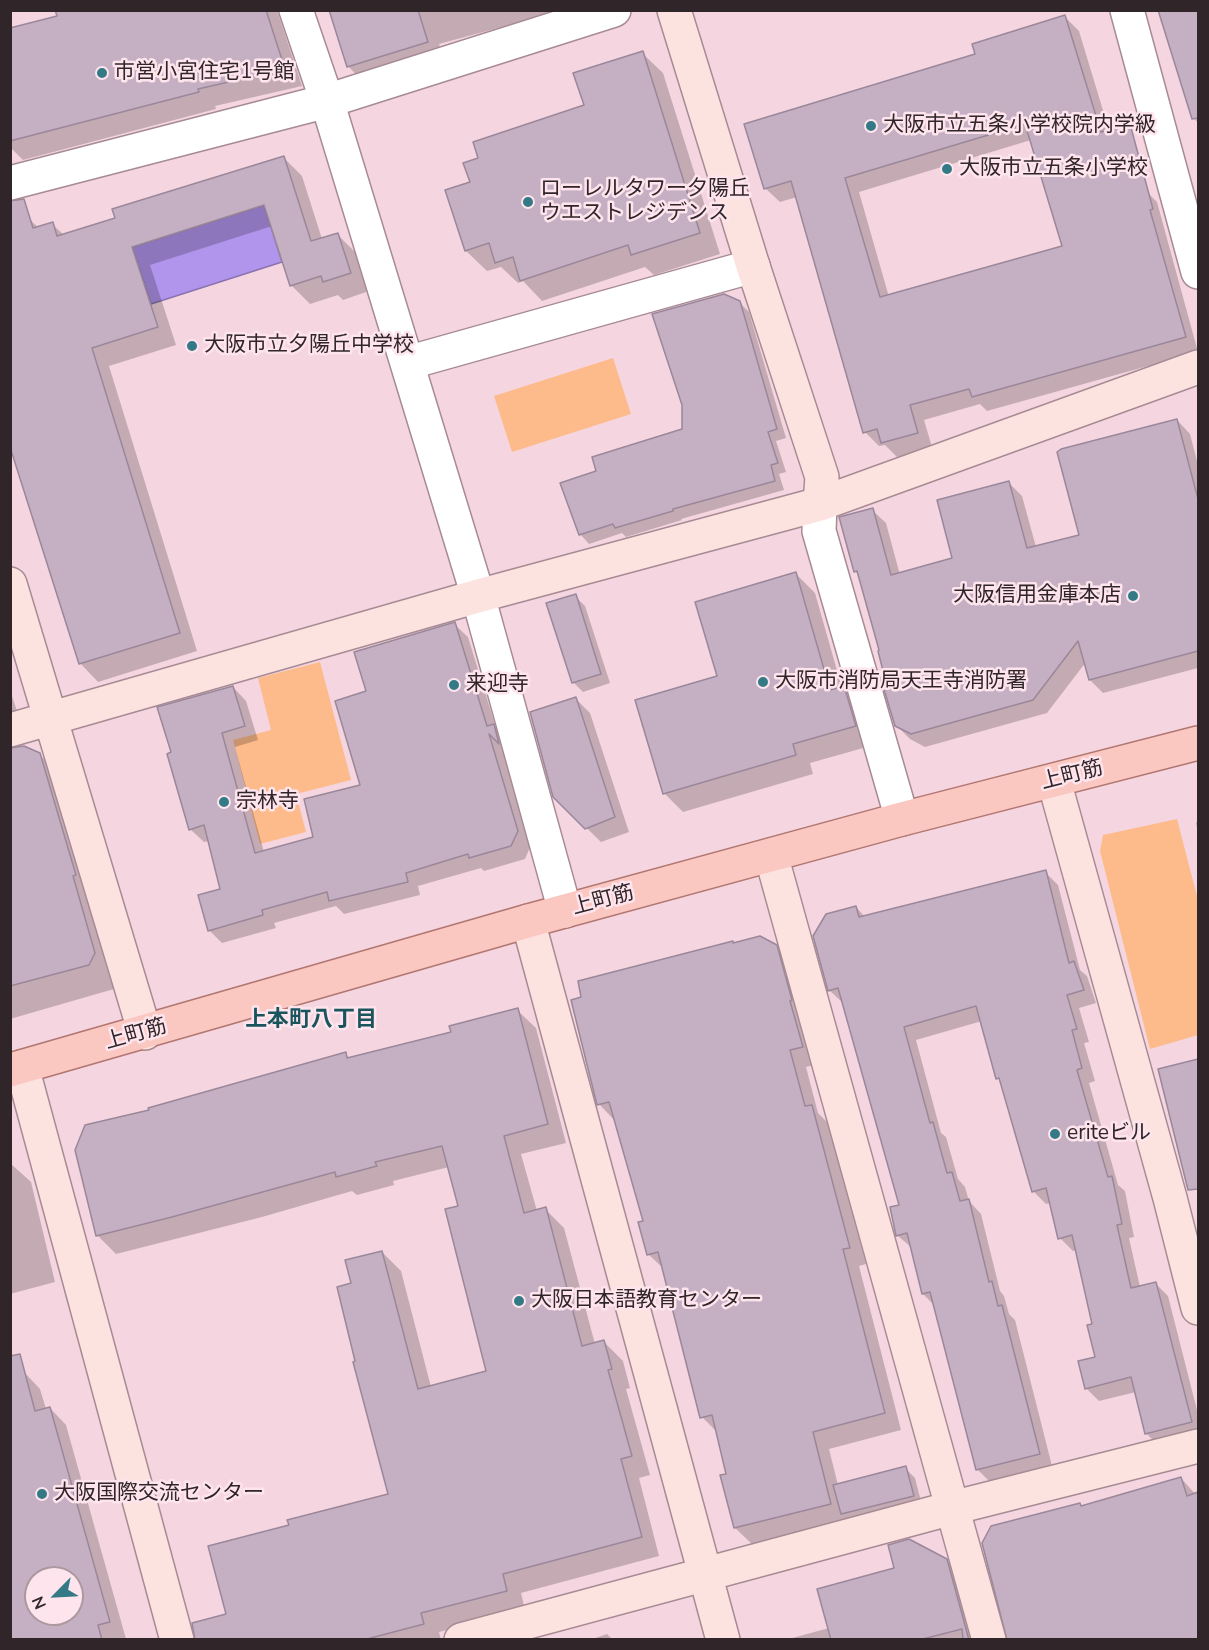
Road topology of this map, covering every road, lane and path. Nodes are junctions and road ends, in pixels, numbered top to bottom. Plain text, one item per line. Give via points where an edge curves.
1 (296, 10) edge
2 (614, 10) edge
3 (674, 10) edge
4 (1127, 10) edge
5 (327, 101) junction
6 (10, 183) edge
7 (753, 266) junction
8 (1198, 272) edge
9 (408, 363) junction
10 (1198, 367) edge
11 (820, 504) junction
12 (10, 584) edge
13 (478, 596) junction
14 (51, 718) junction
15 (10, 730) edge
16 (1198, 743) edge
17 (1054, 781) junction
18 (902, 819) junction
19 (771, 855) junction
20 (564, 911) junction
21 (528, 921) junction
22 (146, 1033) junction
23 (16, 1069) edge
24 (1198, 1308) edge
25 (1198, 1446) edge
26 (952, 1508) junction
27 (706, 1574) junction
28 (177, 1640) edge
29 (460, 1640) edge
30 (723, 1640) edge
31 (989, 1640) edge

1 - 5 street
2 - 5 street
3 - 7 street
4 - 8 street
5 - 6 street
5 - 9 street
7 - 9 street
7 - 11 street via 822,477
9 - 13 street
10 - 11 street
11 - 13 street
11 - 18 street via 819,531
12 - 14 street
13 - 14 street
13 - 20 street
14 - 15 street
14 - 22 street
16 - 17 main road, 上町筋
17 - 18 main road, 上町筋
17 - 24 street
18 - 19 main road, 上町筋
19 - 20 main road, 上町筋
19 - 26 street
20 - 21 main road, 上町筋
21 - 22 main road, 上町筋
21 - 27 street
22 - 23 main road, 上町筋
23 - 28 street
25 - 26 street
26 - 27 street
26 - 31 street
27 - 29 street
27 - 30 street

